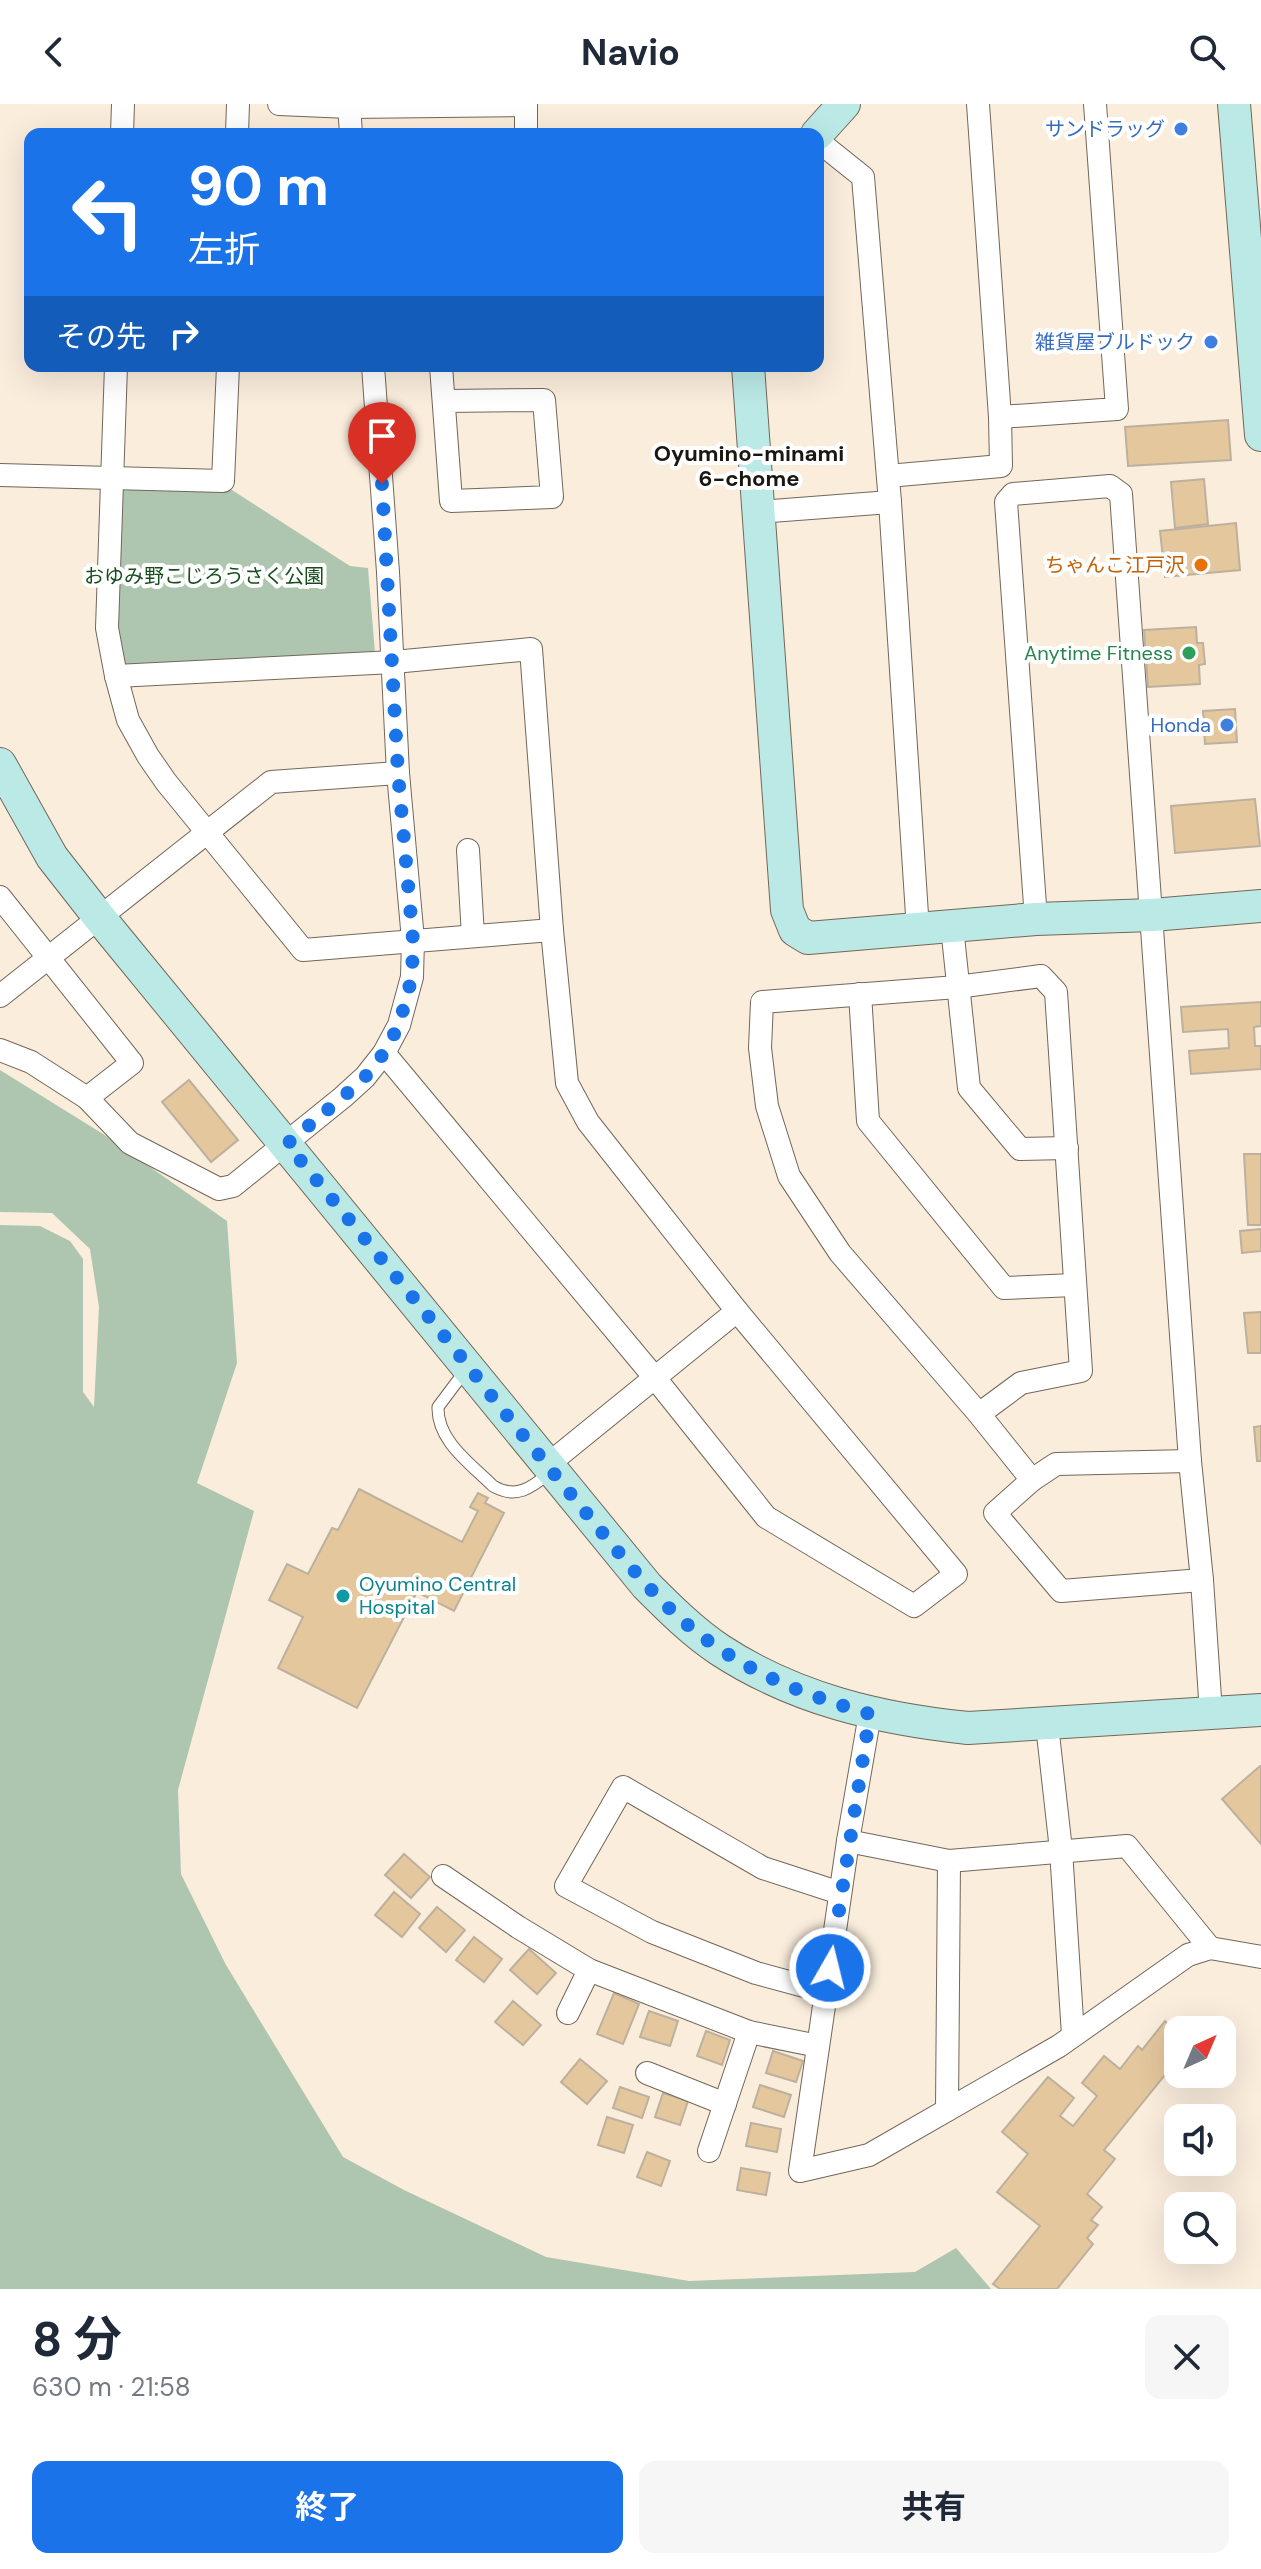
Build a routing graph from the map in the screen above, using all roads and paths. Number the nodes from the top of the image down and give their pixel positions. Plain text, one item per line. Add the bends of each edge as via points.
1 (123, 104) edge
2 (238, 104) edge
3 (279, 104) edge
4 (844, 104) edge
5 (978, 104) edge
6 (1095, 104) edge
7 (1234, 104) edge
8 (349, 105) edge
9 (526, 105) edge
10 (122, 128) edge
11 (237, 128) edge
12 (351, 128) edge
13 (526, 128) edge
14 (822, 128) edge
15 (824, 146) edge
16 (116, 372) edge
17 (228, 372) edge
18 (373, 372) edge
19 (442, 372) edge
20 (748, 372) edge
21 (444, 401) junction
22 (1000, 417) junction
23 (1261, 435) edge
24 (0, 475) edge
25 (888, 476) junction
26 (112, 478) junction
27 (890, 502) junction
28 (759, 512) junction
29 (394, 662) junction
30 (116, 676) junction
31 (0, 764) edge
32 (398, 773) junction
33 (206, 831) junction
34 (468, 850) dead end
35 (1261, 906) edge
36 (3, 908) edge
37 (1152, 915) junction
38 (99, 917) junction
39 (1036, 919) junction
40 (952, 927) junction
41 (552, 930) junction
42 (918, 930) junction
43 (473, 936) junction
44 (413, 940) junction
45 (49, 957) junction
46 (957, 987) junction
47 (860, 994) junction
48 (0, 996) edge
49 (0, 1050) edge
50 (384, 1053) junction
51 (87, 1098) junction
52 (287, 1144) junction
53 (1067, 1148) junction
54 (1074, 1285) junction
55 (737, 1311) junction
56 (468, 1366) junction
57 (655, 1378) junction
58 (979, 1414) junction
59 (1190, 1461) junction
60 (549, 1469) junction
61 (1032, 1480) junction
62 (1202, 1580) junction
63 (1261, 1710) edge
64 (1211, 1713) junction
65 (870, 1714) junction
66 (1047, 1725) junction
67 (848, 1841) junction
68 (1061, 1850) junction
69 (949, 1861) junction
70 (443, 1876) dead end
71 (840, 1893) junction
72 (1210, 1948) junction
73 (1261, 1957) edge
74 (589, 1970) junction
75 (826, 1992) junction
76 (568, 2013) dead end
77 (749, 2032) junction
78 (1073, 2035) junction
79 (818, 2046) junction
80 (647, 2073) dead end
81 (725, 2104) junction
82 (947, 2110) junction
83 (709, 2151) dead end

1 - 10 street
2 - 11 street
3 - 8 street
4 - 14 street
5 - 22 street
6 - 22 street via 1117,409
7 - 23 street
8 - 9 street
8 - 12 street
9 - 13 street
15 - 25 street via 863,177
16 - 26 street
17 - 26 street via 223,481
18 - 29 street
19 - 21 street
20 - 28 street
21 - 21 street via 451,501 552,497 544,400
22 - 25 street via 1001,466
24 - 26 street
25 - 27 street
26 - 30 street via 107,628
27 - 28 street
27 - 42 street
28 - 42 street via 787,910 795,930 808,938
29 - 30 street
29 - 32 street
29 - 41 street via 531,649
30 - 33 street via 128,720 148,756
31 - 38 street via 52,857
32 - 33 street via 271,782
32 - 44 street
33 - 38 street
33 - 44 street via 303,950
34 - 43 street
35 - 37 street
36 - 45 street
37 - 39 street
37 - 39 street via 1121,494 1110,486 1013,494 1006,502
37 - 59 street
38 - 45 street
38 - 52 street
39 - 40 street
40 - 42 street
40 - 46 street
41 - 43 street
41 - 55 street via 567,1083 588,1122
43 - 44 street
44 - 50 street via 407,1001
45 - 48 street
45 - 51 street via 132,1063
46 - 47 street
46 - 53 street via 969,1088 1020,1149
46 - 53 street via 1041,976 1056,992
47 - 54 street via 868,1121 1004,1288
47 - 58 street via 762,1002 760,1048 767,1106 789,1176 840,1253
49 - 51 street via 31,1062
50 - 52 street via 365,1077
50 - 57 street
51 - 52 street via 130,1143 219,1189 233,1186
52 - 56 street
53 - 54 street
54 - 58 street via 1081,1371 1021,1383
55 - 57 street
55 - 57 street via 956,1574 914,1606 766,1517
56 - 60 street
56 - 60 lane via 438,1407 445,1437 501,1490 527,1490
57 - 60 street
58 - 61 street
59 - 61 street via 1056,1464
59 - 62 street
60 - 65 street via 647,1586 720,1650 788,1686
61 - 62 street via 995,1513 1061,1591
62 - 64 street
63 - 64 street
64 - 66 street
65 - 66 street via 968,1728
65 - 67 street
66 - 68 street
67 - 69 street
67 - 71 street
68 - 69 street
68 - 72 street via 1127,1846
68 - 78 street
69 - 82 street
70 - 74 street
71 - 75 street
71 - 75 street via 763,1868 623,1787 566,1886 652,1932 756,1973
72 - 73 street
72 - 78 street via 1188,1955
74 - 76 street
74 - 77 street
75 - 79 street
77 - 79 street
77 - 81 street
78 - 82 street
79 - 82 street via 800,2171 869,2155
80 - 81 street
81 - 83 street

